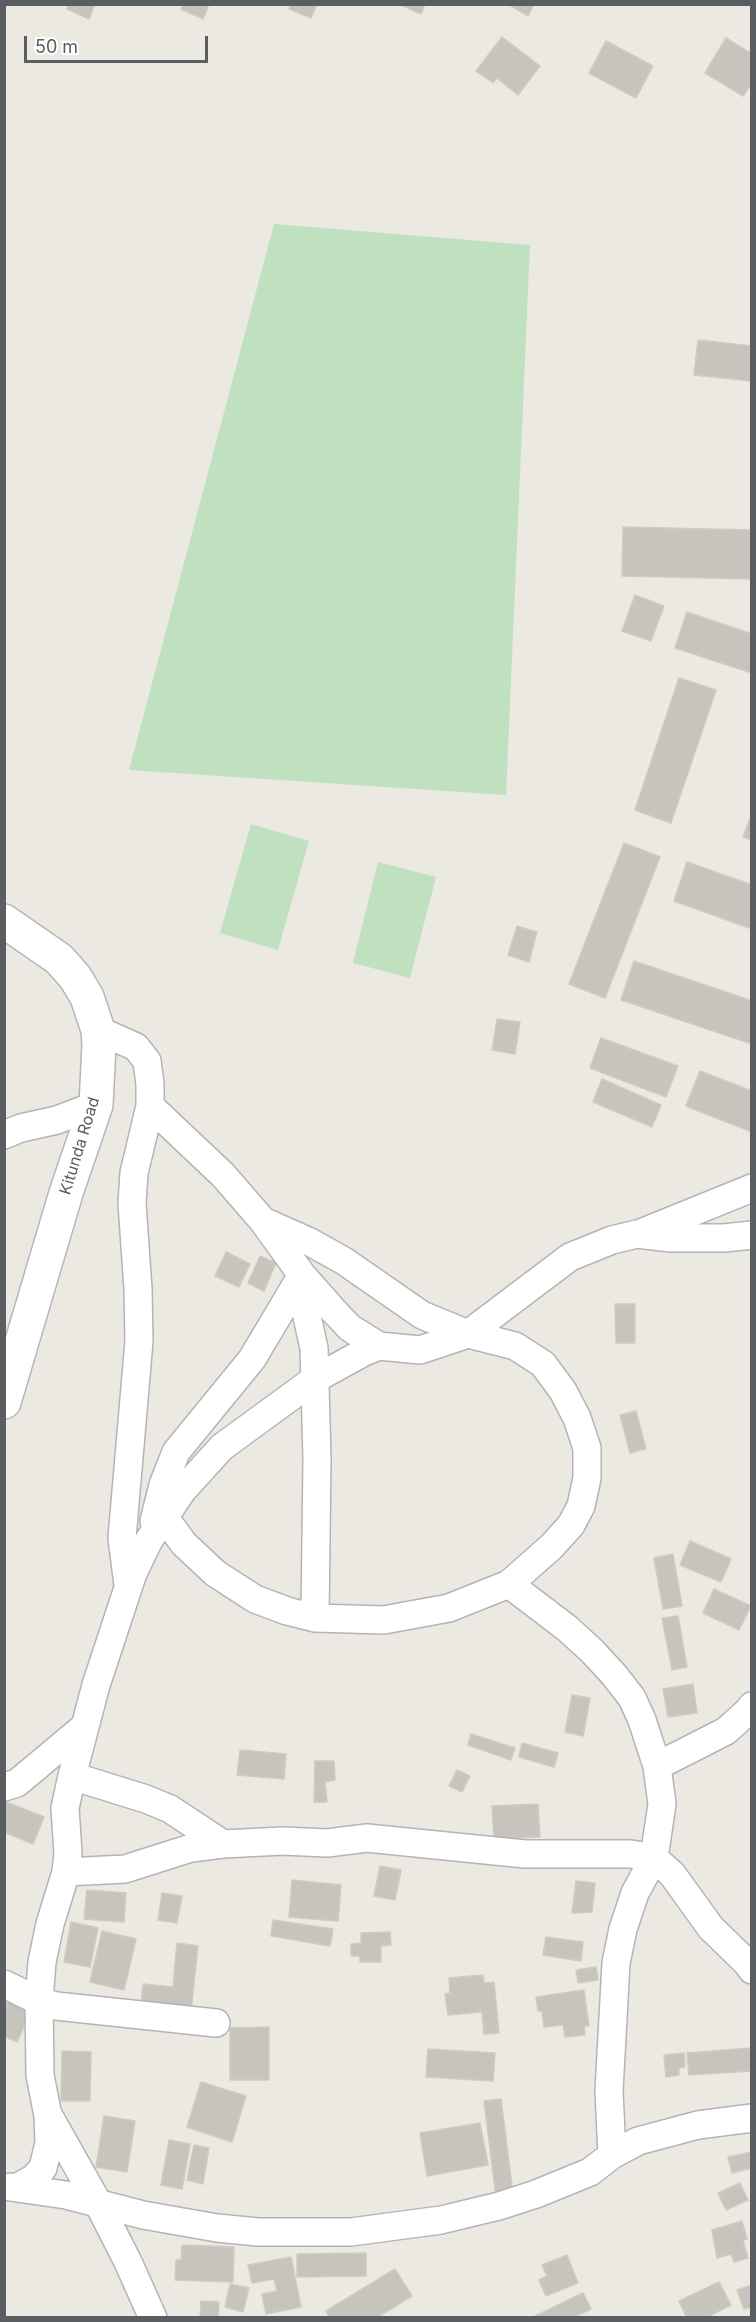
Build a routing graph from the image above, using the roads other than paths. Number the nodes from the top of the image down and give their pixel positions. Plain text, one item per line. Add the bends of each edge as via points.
1 (4, 921) edge
2 (98, 1030) junction
3 (96, 1105) junction
4 (150, 1106) junction
5 (4, 1135) edge
6 (752, 1188) edge
7 (264, 1221) junction
8 (637, 1234) junction
9 (752, 1234) edge
10 (299, 1280) junction
11 (468, 1334) junction
12 (379, 1346) junction
13 (315, 1379) junction
14 (4, 1402) edge
15 (165, 1518) junction
16 (149, 1540) junction
17 (509, 1584) junction
18 (128, 1589) junction
19 (315, 1618) junction
20 (752, 1706) edge
21 (84, 1727) junction
22 (657, 1766) junction
23 (72, 1776) junction
24 (4, 1787) edge
25 (223, 1844) junction
26 (654, 1858) junction
27 (66, 1872) junction
28 (752, 1970) edge
29 (4, 1984) edge
30 (39, 2001) junction
31 (216, 2023) dead end
32 (48, 2116) junction
33 (752, 2118) edge
34 (612, 2155) junction
35 (11, 2187) edge
36 (98, 2203) junction
37 (153, 2318) edge

1 - 2 street, Kitunda Road via 59,959 75,977
2 - 3 street, Kitunda Road
2 - 4 street via 136,1047 147,1061
3 - 5 street
3 - 14 street, Kitunda Road
4 - 7 street via 223,1175
4 - 18 street via 134,1173 132,1203 140,1341 122,1538
6 - 8 street
7 - 10 street
7 - 11 street via 344,1261 422,1315
8 - 9 street via 671,1238
8 - 11 street via 570,1257
10 - 12 street via 350,1328
10 - 13 street via 310,1322
10 - 16 street via 252,1359 176,1452
11 - 12 street via 420,1350
11 - 17 street via 515,1346 543,1364 578,1418 586,1448 587,1478 572,1525
12 - 13 street
13 - 15 street via 222,1447 182,1491
13 - 19 street
15 - 16 street
15 - 19 street via 184,1544 215,1573 255,1599
16 - 18 street
17 - 19 street via 479,1598 421,1615 384,1620
17 - 22 street via 568,1629 615,1676 632,1698
18 - 21 street
20 - 22 street via 726,1731
21 - 23 street
21 - 24 street via 17,1783
22 - 26 street via 662,1804
23 - 25 street via 170,1809
23 - 27 street via 65,1808
25 - 26 street via 327,1843 367,1838 525,1854 631,1854
25 - 27 street via 191,1848 125,1869
26 - 28 street via 672,1874 711,1928
26 - 34 street via 635,1893 616,1963 609,2091
27 - 30 street via 42,1962
29 - 30 street
30 - 31 street via 74,2009
30 - 32 street via 40,2075
32 - 35 street via 49,2144 43,2168 34,2178
32 - 36 street
33 - 34 street via 664,2133 638,2140
34 - 36 street via 590,2172 499,2206 441,2220 361,2231 258,2232 181,2223
35 - 36 street via 66,2194
36 - 37 street

